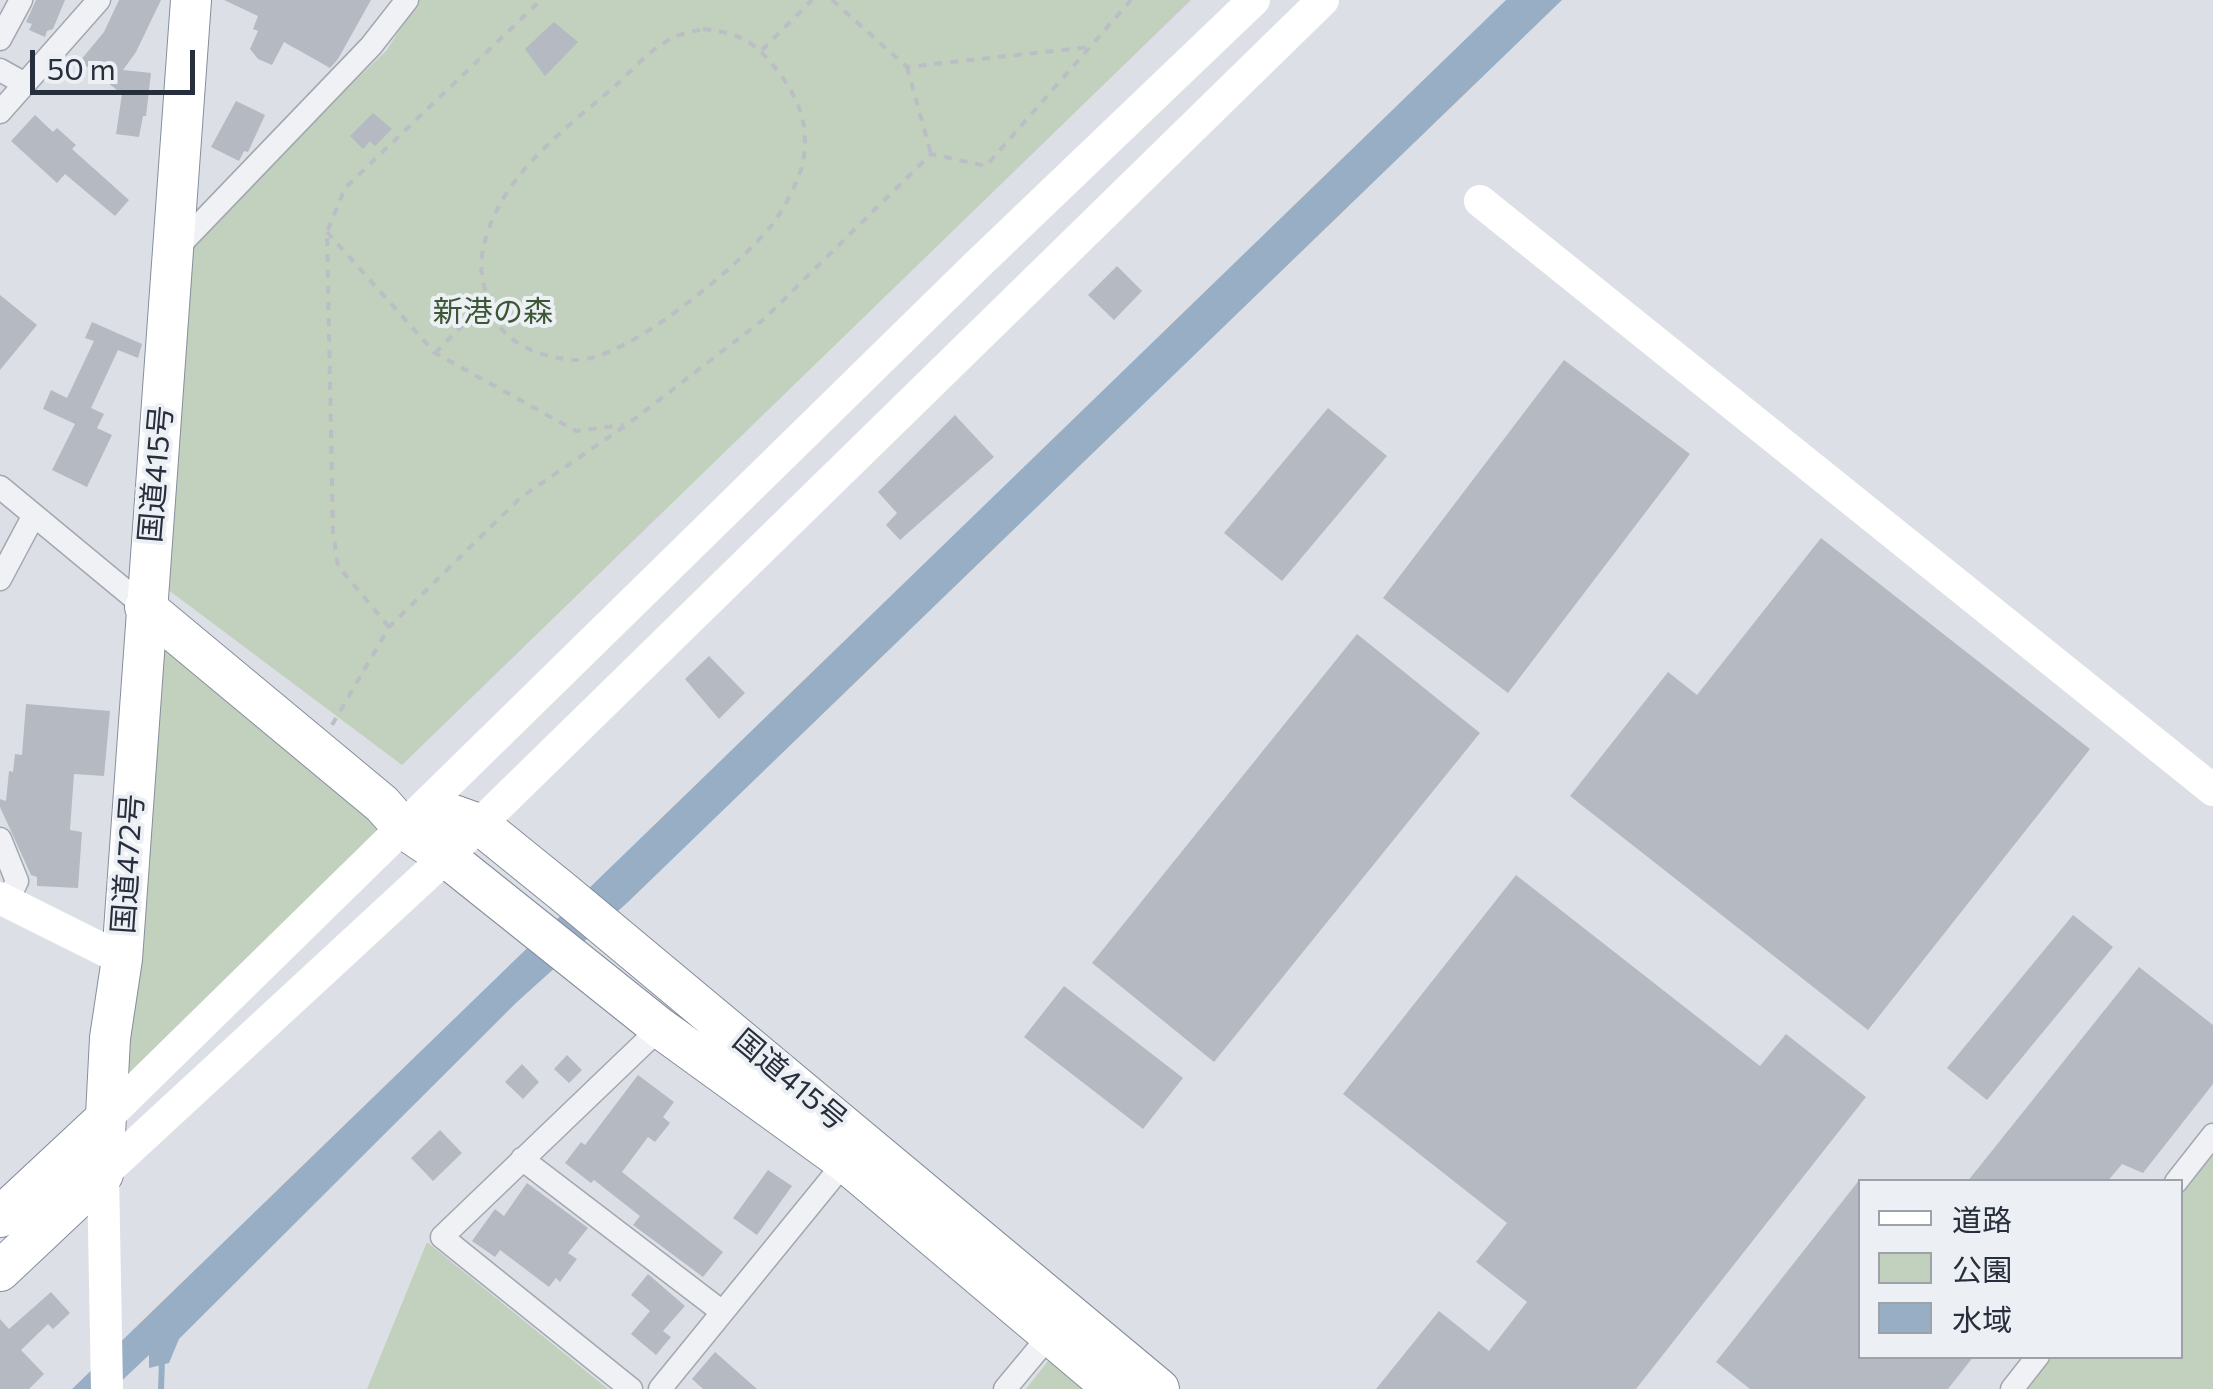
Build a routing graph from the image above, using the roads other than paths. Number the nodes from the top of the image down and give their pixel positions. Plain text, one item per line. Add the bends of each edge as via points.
1 (21, 0) edge
2 (99, 0) edge
3 (190, 0) edge
4 (407, 0) edge
5 (1254, 0) edge
6 (1323, 0) edge
7 (0, 39) edge
8 (0, 70) edge
9 (25, 84) junction
10 (0, 112) edge
11 (1480, 200) dead end
12 (174, 250) junction
13 (0, 487) edge
14 (34, 515) junction
15 (0, 579) edge
16 (145, 607) junction
17 (2213, 790) edge
18 (478, 824) junction
19 (404, 829) junction
20 (0, 839) edge
21 (446, 857) junction
22 (4, 900) edge
23 (122, 959) junction
24 (660, 1028) junction
25 (105, 1119) junction
26 (2213, 1135) edge
27 (522, 1158) junction
28 (844, 1162) junction
29 (103, 1174) junction
30 (2178, 1179) edge
31 (0, 1217) edge
32 (0, 1271) edge
33 (722, 1311) junction
34 (1050, 1335) junction
35 (2036, 1359) edge
36 (107, 1389) edge
37 (631, 1389) edge
38 (660, 1389) edge
39 (1006, 1389) edge
40 (1114, 1389) edge
41 (1159, 1389) edge
42 (2012, 1389) edge

1 - 7 street
2 - 9 street
3 - 12 highway, 国道415号
4 - 12 street via 371,46
5 - 19 street
6 - 18 street
8 - 9 street
9 - 10 street
11 - 17 street
12 - 16 highway, 国道415号
13 - 14 street
14 - 15 street
14 - 16 street
16 - 19 highway, 国道415号
16 - 23 highway, 国道472号
18 - 19 highway via 448,813
18 - 21 street
18 - 41 highway, 国道415号
19 - 21 highway, 国道415号
19 - 25 street
20 - 22 street via 17,881
21 - 24 highway, 国道415号
21 - 29 street
22 - 23 street
23 - 25 highway, 国道472号
24 - 27 street
24 - 28 highway, 国道415号
25 - 29 highway, 国道472号
25 - 31 highway
26 - 30 street
27 - 33 street
27 - 37 street via 442,1237
28 - 33 street
28 - 34 highway, 国道415号
29 - 32 highway
29 - 36 street
33 - 38 street
34 - 39 street
34 - 40 highway, 国道415号
35 - 42 street

